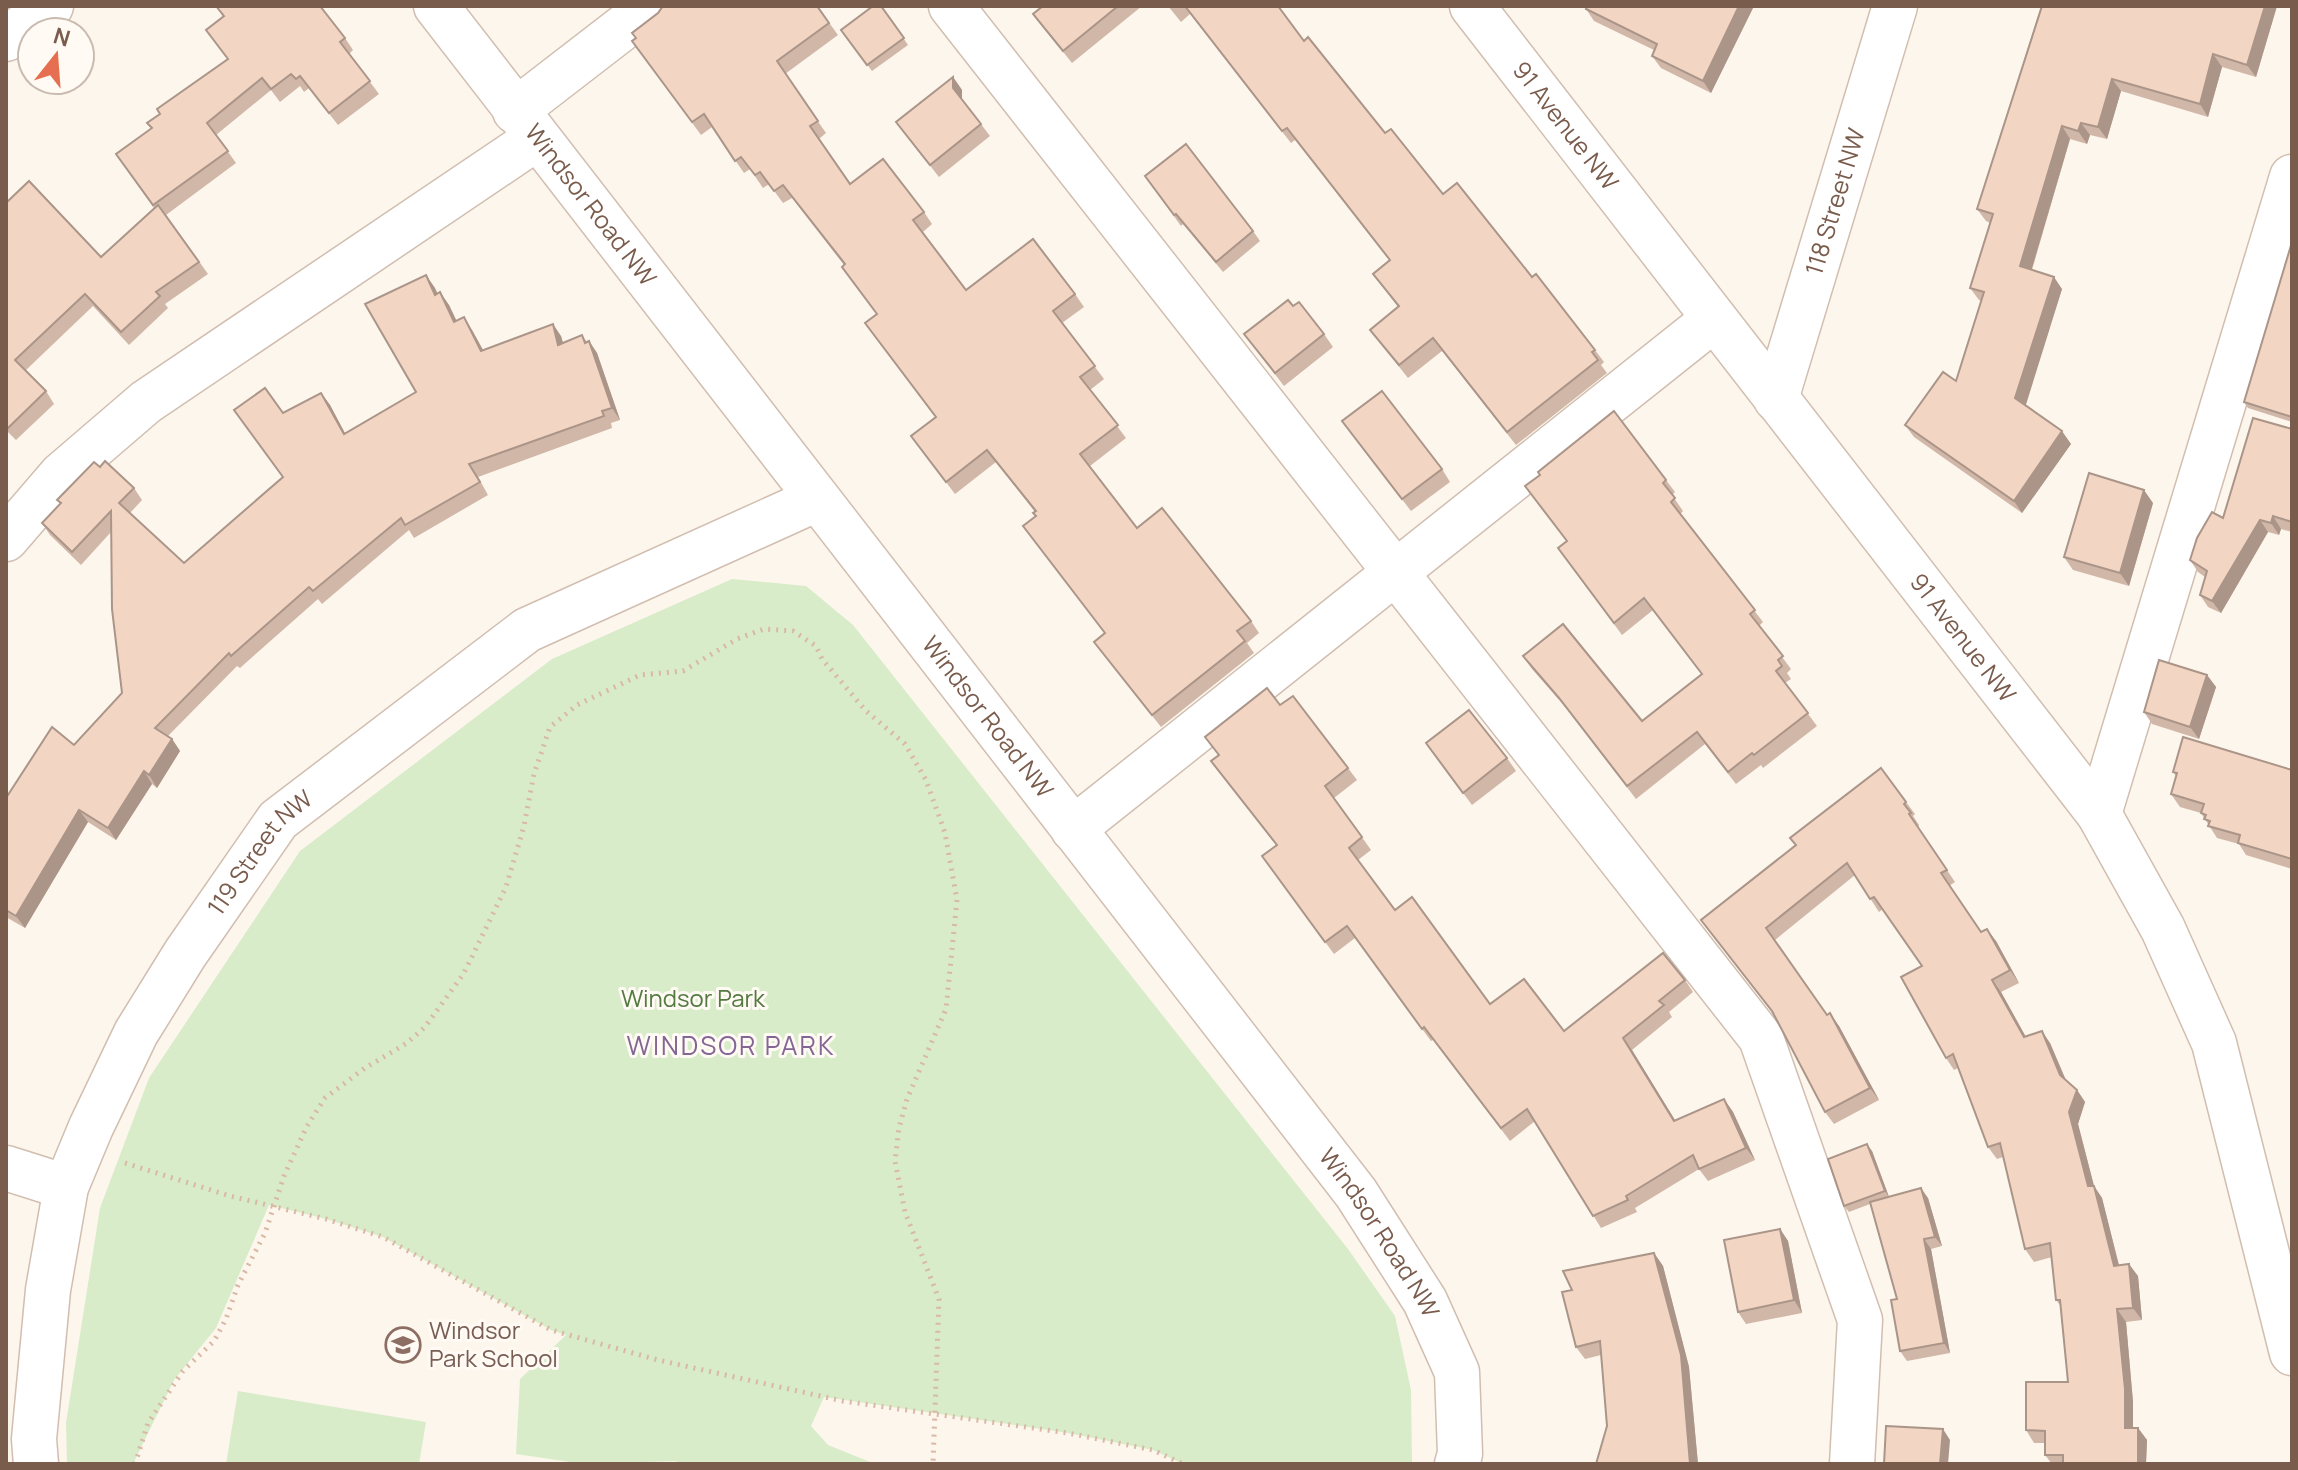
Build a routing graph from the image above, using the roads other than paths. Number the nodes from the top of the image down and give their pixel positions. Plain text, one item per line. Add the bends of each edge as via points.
1 (51, 6) edge
2 (436, 6) edge
3 (651, 6) edge
4 (951, 6) edge
5 (1472, 6) edge
6 (1895, 6) edge
7 (6, 39) edge
8 (526, 125) junction
9 (2292, 177) edge
10 (1714, 319) junction
11 (1776, 399) junction
12 (817, 499) junction
13 (6, 539) edge
14 (1395, 572) junction
15 (2099, 814) junction
16 (1073, 829) junction
17 (6, 1168) edge
18 (66, 1187) junction
19 (2292, 1353) edge
20 (36, 1464) edge
21 (1457, 1464) edge
22 (1852, 1464) edge

1 - 7 street
2 - 8 street, Windsor Road NW
3 - 8 street
4 - 14 street
5 - 10 street, 91 Avenue NW
6 - 11 street, 118 Street NW
8 - 12 street, Windsor Road NW
8 - 13 street via 146,402 61,475
9 - 15 street
10 - 11 street, 91 Avenue NW
10 - 14 street
11 - 15 street, 91 Avenue NW
12 - 16 street, Windsor Road NW
12 - 18 street, 119 Street NW via 527,630 278,820 136,1033
14 - 16 street
14 - 22 street via 1761,1038 1860,1320
15 - 19 street, 91 Avenue NW via 2163,929 2214,1043
16 - 21 street, Windsor Road NW via 1356,1193 1425,1301 1457,1372
17 - 18 street
18 - 20 street, 119 Street NW via 48,1290

